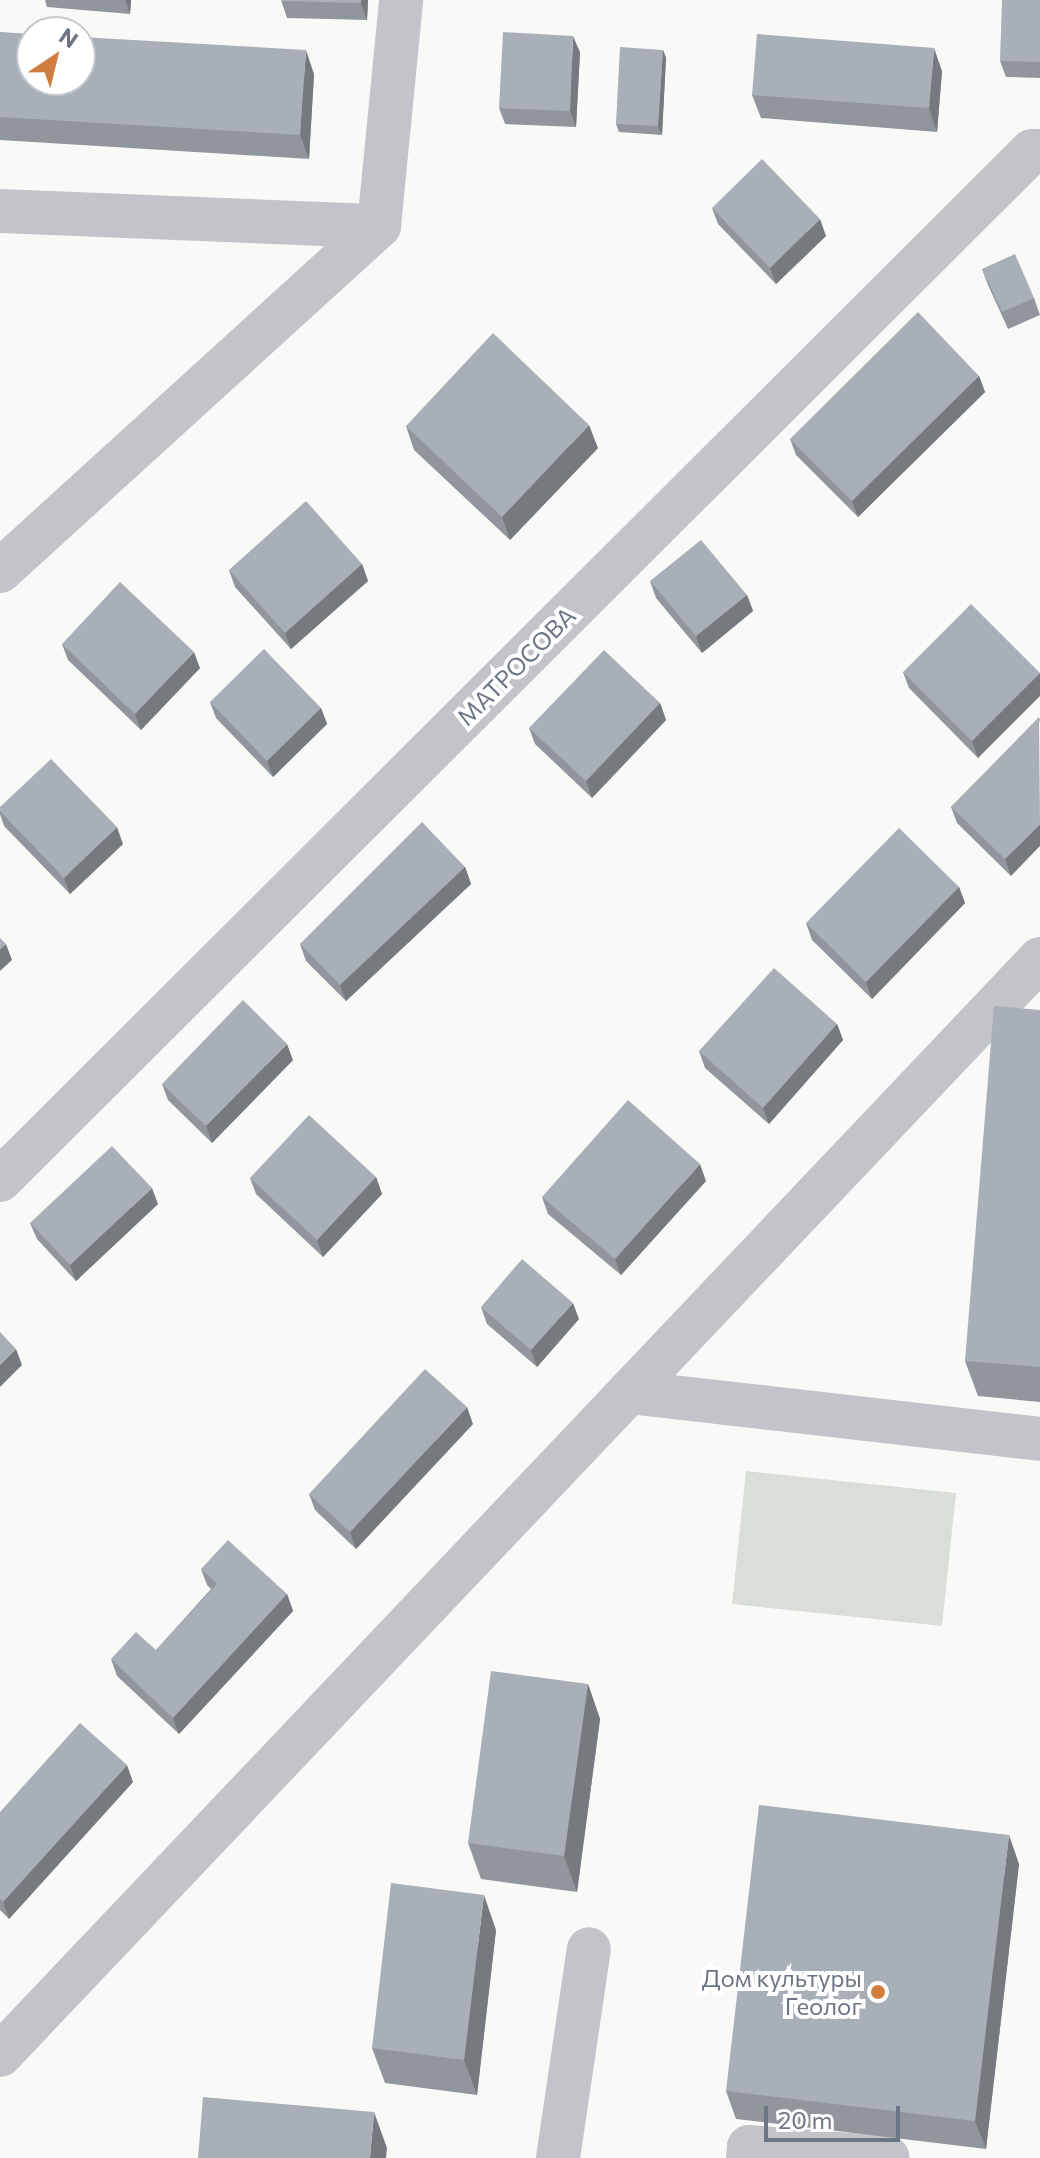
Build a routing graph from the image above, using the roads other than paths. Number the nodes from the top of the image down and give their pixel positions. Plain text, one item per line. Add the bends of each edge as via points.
1 (401, 0) edge
2 (1036, 151) edge
3 (0, 211) edge
4 (379, 226) junction
5 (0, 571) edge
6 (1040, 959) edge
7 (0, 1180) edge
8 (629, 1392) junction
9 (1040, 1439) edge
10 (589, 1949) dead end
11 (0, 2055) edge
12 (558, 2158) edge
13 (748, 2158) edge
14 (888, 2158) edge

1 - 4 street
2 - 7 street, МАТРОСОВА
3 - 4 street
4 - 5 street
6 - 8 street
8 - 9 street
8 - 11 street
10 - 12 street
13 - 14 street via 749,2147

